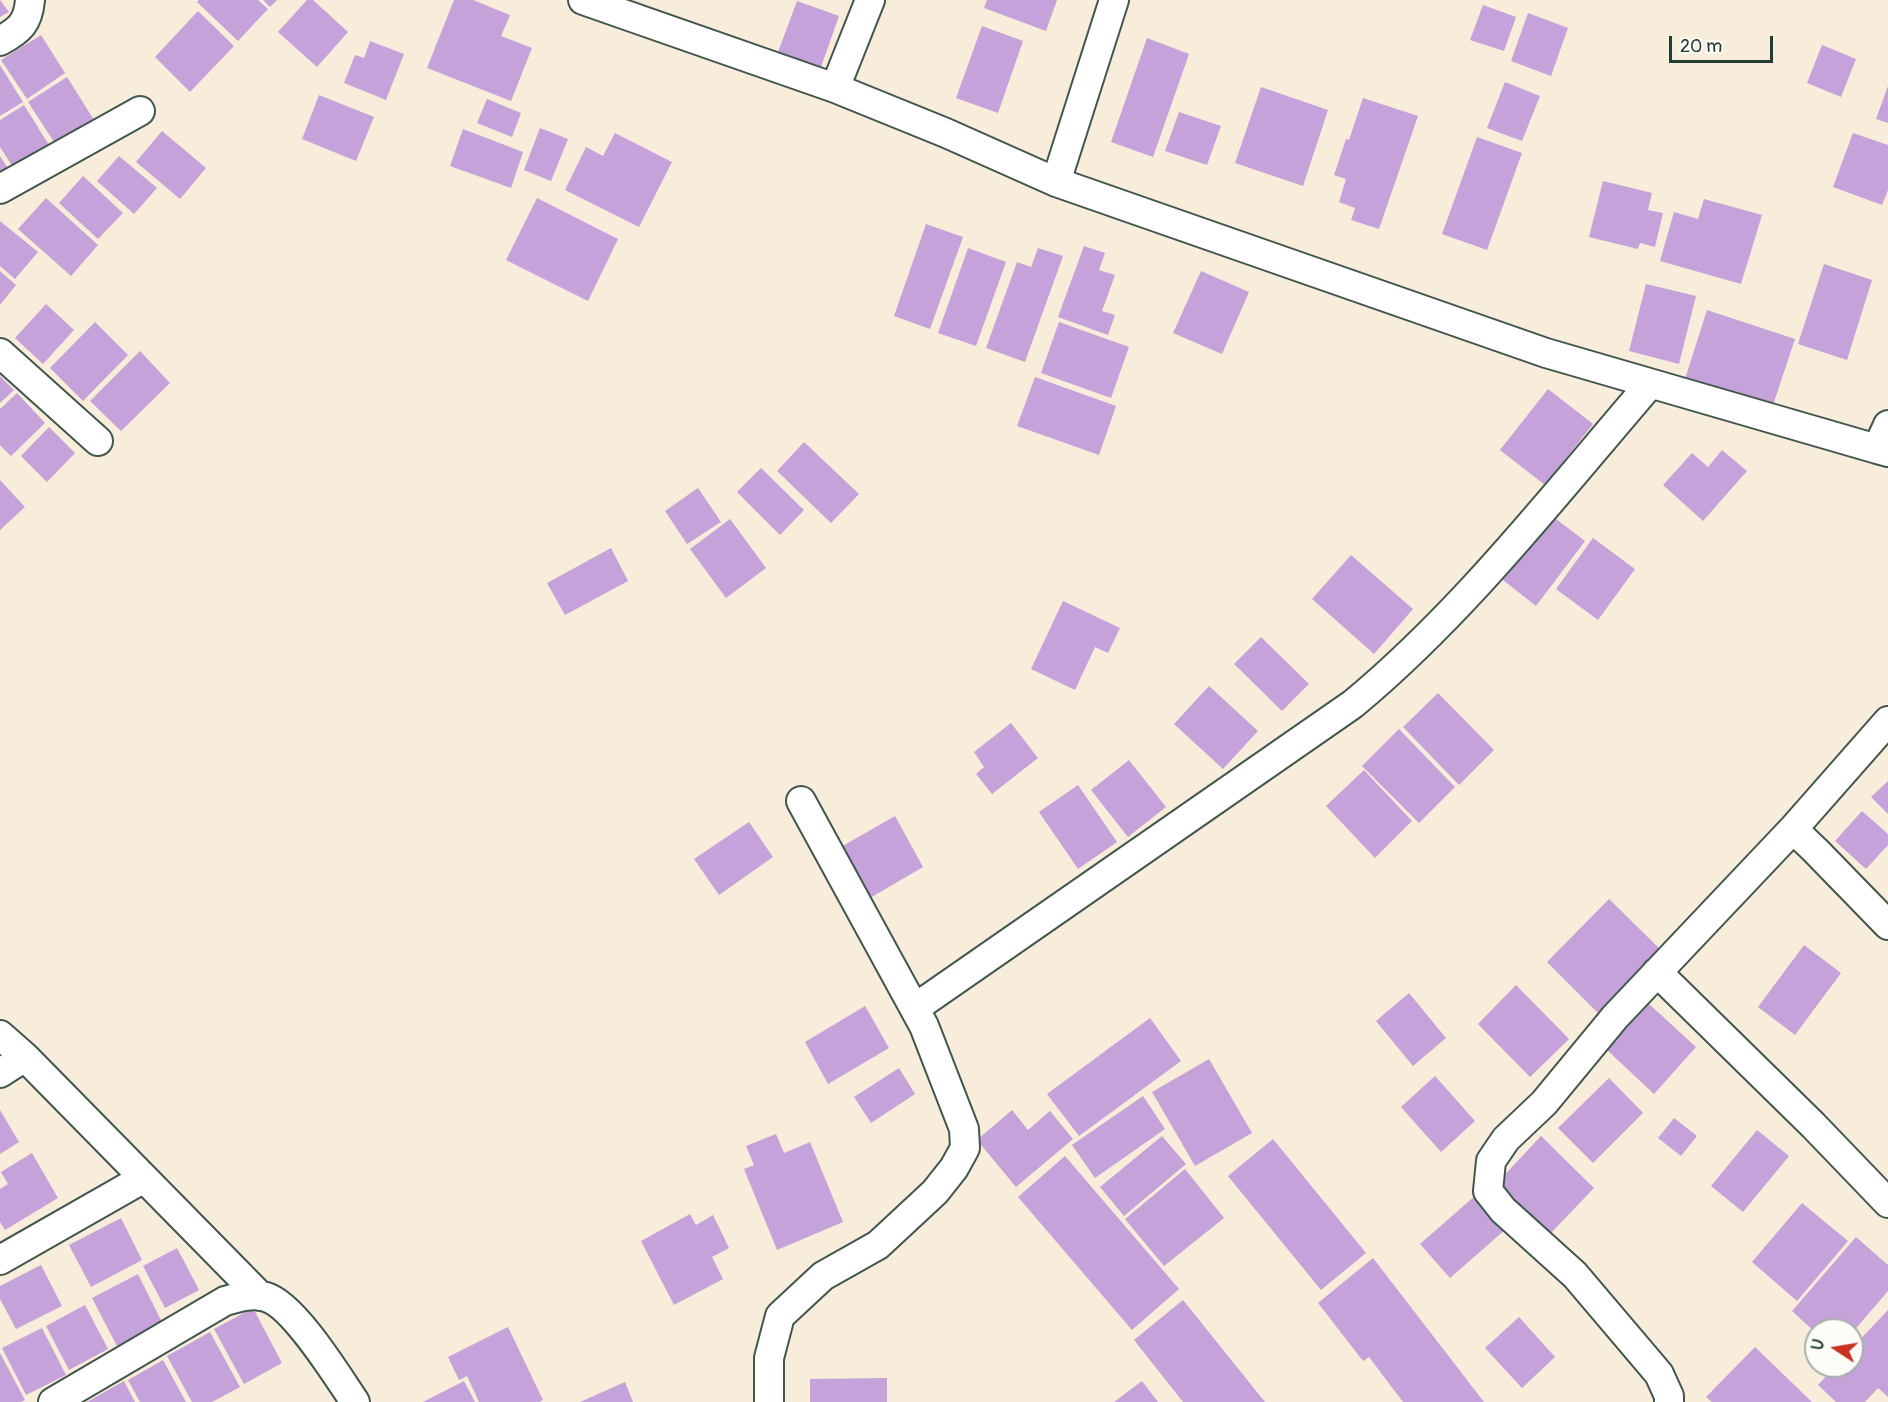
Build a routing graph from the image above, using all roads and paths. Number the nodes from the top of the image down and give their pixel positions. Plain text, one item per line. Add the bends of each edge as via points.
1 (30, 0) edge
2 (583, 0) edge
3 (870, 0) edge
4 (1114, 0) edge
5 (0, 41) edge
6 (835, 88) junction
7 (140, 111) dead end
8 (1056, 182) junction
9 (0, 189) edge
10 (0, 353) edge
11 (1650, 384) junction
12 (98, 441) dead end
13 (1884, 442) edge
14 (1888, 721) edge
15 (801, 801) dead end
16 (1793, 829) junction
17 (1888, 925) edge
18 (1657, 972) junction
19 (915, 1008) junction
20 (0, 1035) edge
21 (25, 1057) junction
22 (0, 1073) edge
23 (144, 1178) junction
24 (1888, 1203) edge
25 (0, 1260) edge
26 (260, 1296) junction
27 (53, 1402) edge
28 (355, 1402) edge
29 (769, 1402) edge
30 (1669, 1402) edge

1 - 5 street via 22,26
2 - 6 street
3 - 6 street
4 - 8 street
6 - 8 street
7 - 9 street
8 - 11 street via 1546,353
10 - 12 street
11 - 13 street
11 - 19 street via 1481,580 1380,681 1343,711
14 - 16 street
15 - 19 street
16 - 17 street
16 - 18 street
18 - 24 street
18 - 30 street via 1544,1103 1506,1139 1491,1161 1488,1191 1503,1210 1575,1275 1659,1374
19 - 29 street via 964,1129 965,1148 935,1192 878,1245 823,1276 780,1316 769,1358
20 - 21 street
21 - 22 street
21 - 23 street
23 - 25 street
23 - 26 street
26 - 27 street via 225,1301
26 - 28 street via 294,1318

